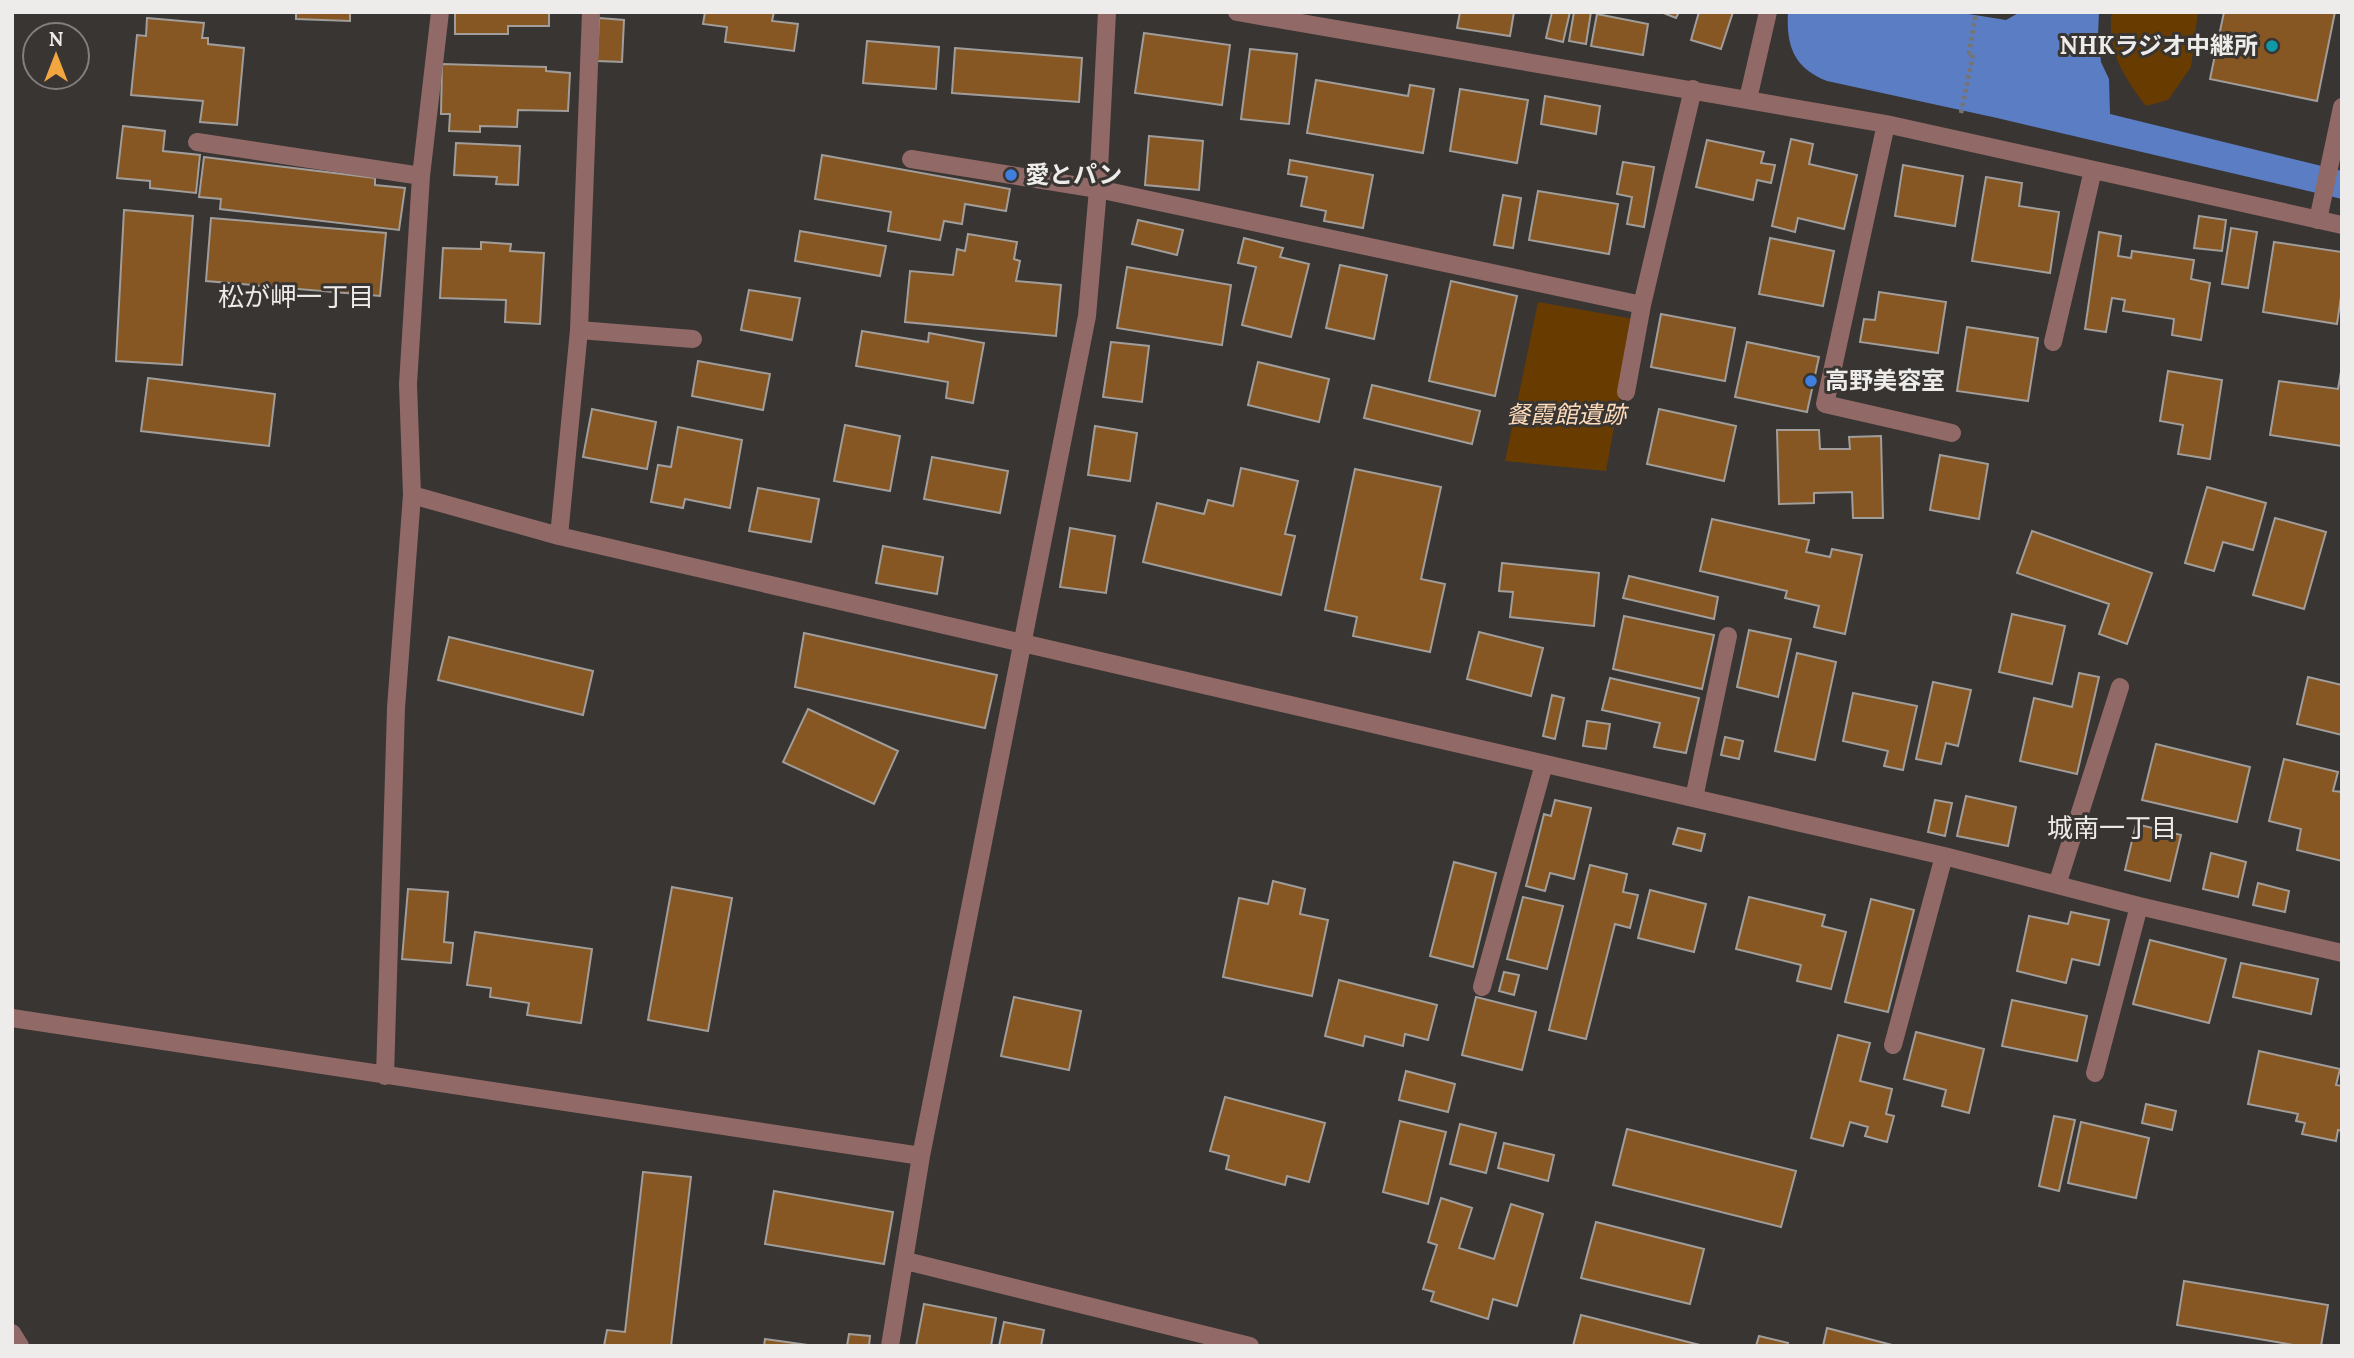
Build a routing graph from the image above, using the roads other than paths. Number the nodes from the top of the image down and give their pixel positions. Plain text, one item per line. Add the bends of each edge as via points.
1 (440, 12) edge
2 (591, 12) edge
3 (1107, 12) edge
4 (1237, 12) edge
5 (1768, 12) edge
6 (1693, 89) junction
7 (1748, 99) junction
8 (2342, 107) edge
9 (1886, 124) junction
10 (197, 142) dead end
11 (911, 159) dead end
12 (2093, 170) junction
13 (421, 176) junction
14 (1098, 189) junction
15 (2318, 220) junction
16 (2342, 225) edge
17 (1642, 305) junction
18 (579, 330) junction
19 (693, 339) dead end
20 (2053, 342) dead end
21 (1626, 392) dead end
22 (1952, 433) dead end
23 (412, 495) junction
24 (559, 536) junction
25 (1728, 636) dead end
26 (1022, 643) junction
27 (2120, 687) dead end
28 (1544, 764) junction
29 (1694, 799) junction
30 (1944, 856) junction
31 (2057, 885) junction
32 (2139, 906) junction
33 (2342, 953) edge
34 (1482, 987) dead end
35 (12, 1018) edge
36 (1893, 1045) dead end
37 (2095, 1073) dead end
38 (385, 1076) junction
39 (921, 1156) junction
40 (906, 1261) junction
41 (12, 1333) edge
42 (20, 1346) edge
43 (890, 1346) edge
44 (1250, 1346) edge

1 - 13 street
2 - 18 street
3 - 14 street
4 - 6 street
5 - 7 street
6 - 7 street
6 - 17 street
7 - 9 street
8 - 15 street
9 - 12 street
9 - 22 street via 1825,404
10 - 13 street
11 - 14 street
12 - 15 street
12 - 20 street
13 - 23 street via 408,384
14 - 17 street
14 - 26 street via 1087,316
15 - 16 street
17 - 21 street
18 - 19 street
18 - 24 street
23 - 24 street
23 - 38 street via 396,708
24 - 26 street
25 - 29 street
26 - 28 street
26 - 39 street
27 - 31 street
28 - 29 street
28 - 34 street
29 - 30 street
30 - 31 street
30 - 36 street
31 - 32 street
32 - 33 street
32 - 37 street
35 - 38 street
38 - 39 street
39 - 40 street
40 - 43 street
40 - 44 street
41 - 42 street

